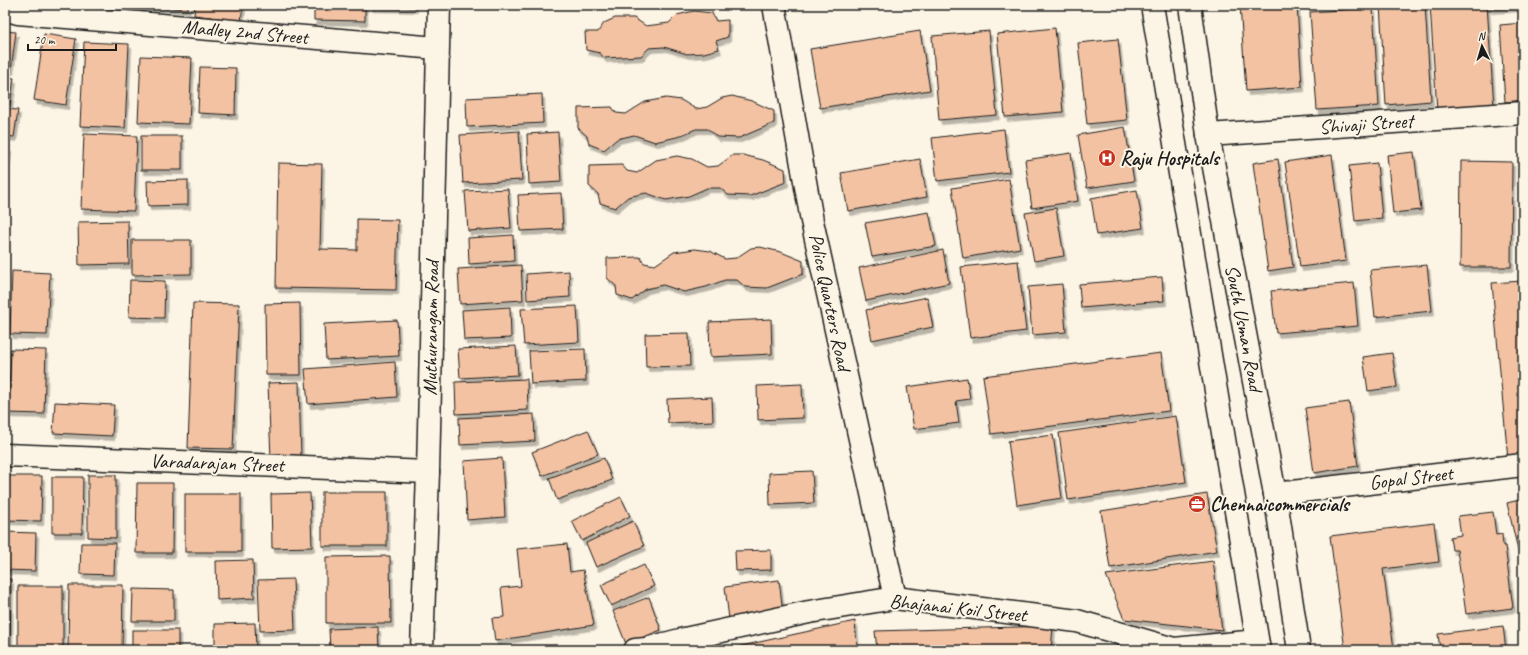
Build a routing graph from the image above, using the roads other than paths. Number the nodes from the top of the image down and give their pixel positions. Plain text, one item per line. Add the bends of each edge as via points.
1 (439, 5) edge
2 (774, 5) edge
3 (1152, 5) edge
4 (1167, 5) edge
5 (1190, 5) edge
6 (5, 9) edge
7 (437, 48) junction
8 (1523, 113) edge
9 (1208, 135) junction
10 (5, 455) edge
11 (1523, 465) edge
12 (428, 472) junction
13 (1275, 494) junction
14 (895, 598) junction
15 (1262, 647) edge
16 (422, 650) edge
17 (636, 650) edge
18 (1299, 650) edge

1 - 7 street, Muthurangam Road
2 - 14 street, Police Quarters Road via 812,221
3 - 15 street, South Usman Road
4 - 15 street
5 - 9 street, South Usman Road
6 - 7 street, Madley 2nd Street via 18,13
7 - 12 street, Muthurangam Road
8 - 9 street, Shivaji Street
9 - 13 street, South Usman Road
10 - 12 street, Varadarajan Street
11 - 13 street, Gopal Street
12 - 16 street, Muthurangam Road
13 - 18 street, South Usman Road
14 - 15 street, Bhajanai Koil Street via 1077,622 1174,649
14 - 17 street, Bhajanai Koil Street via 809,612

